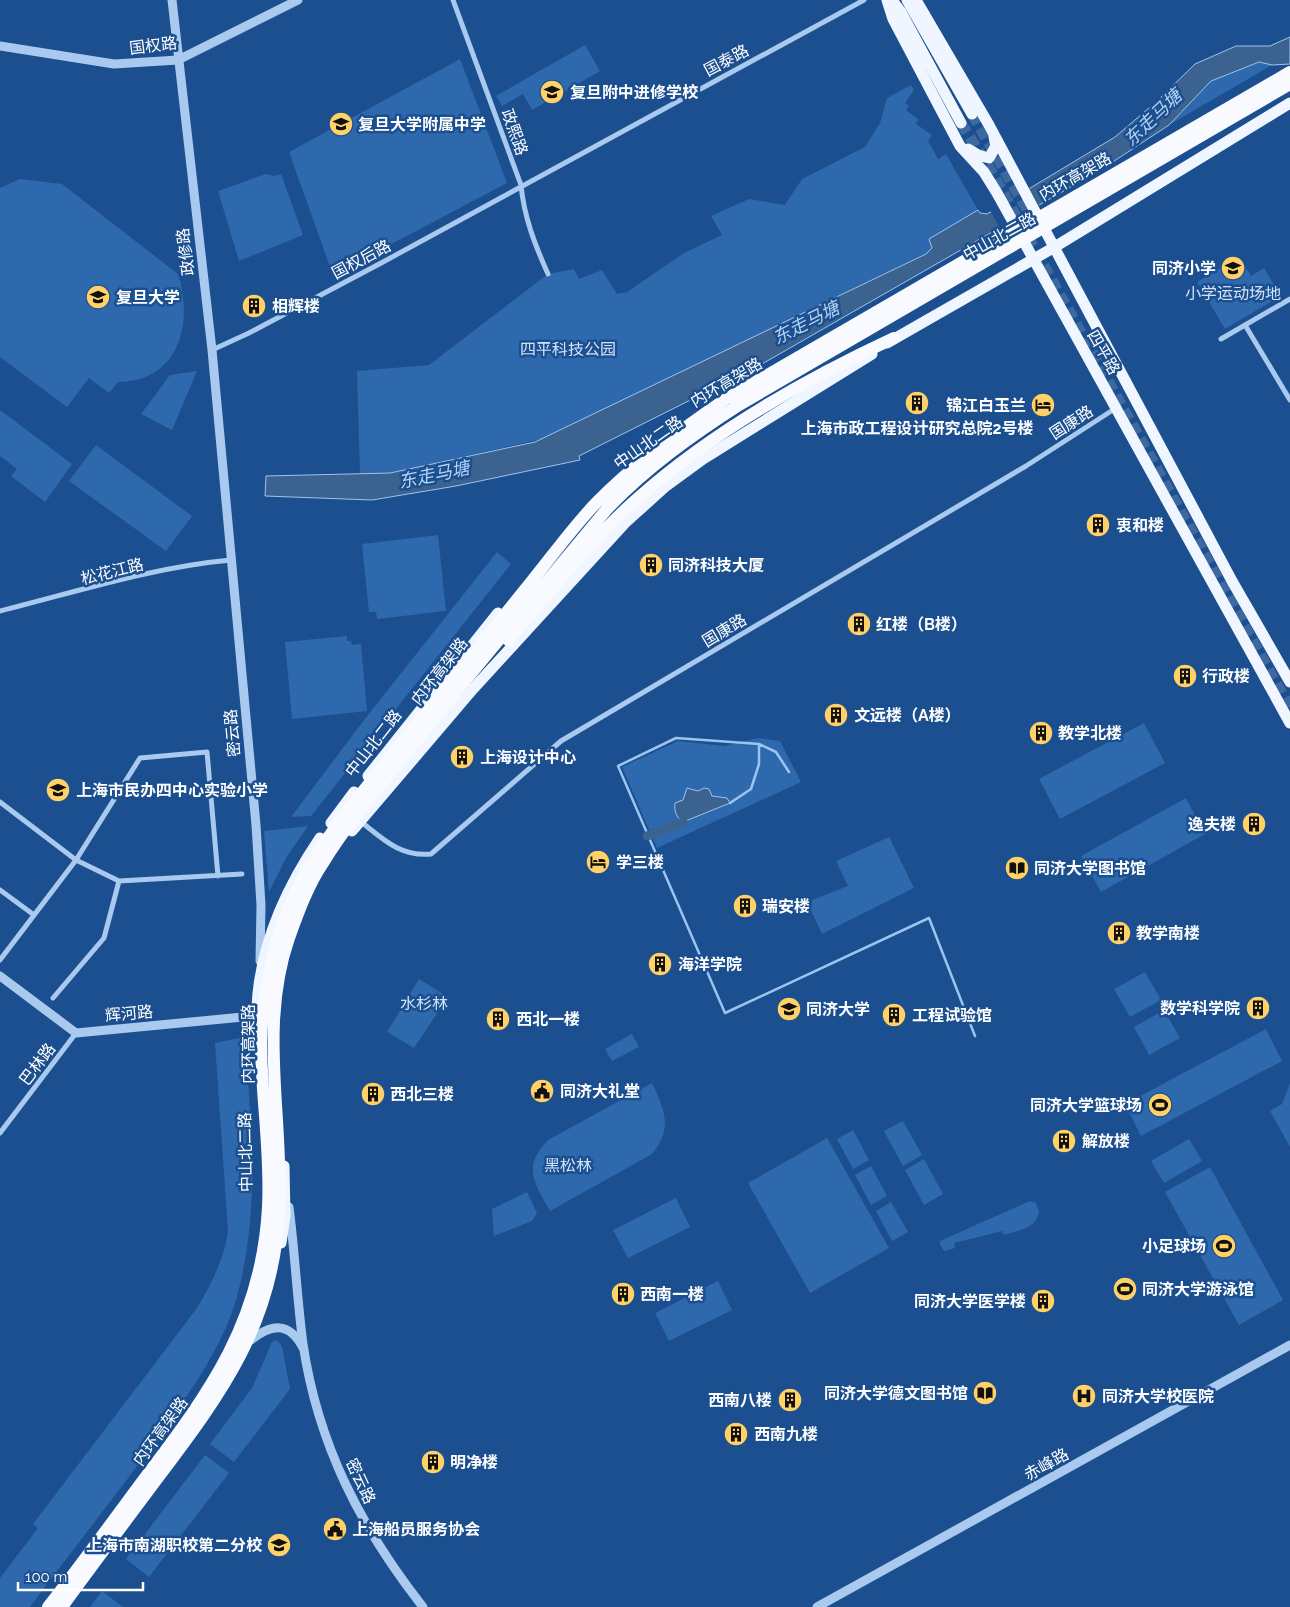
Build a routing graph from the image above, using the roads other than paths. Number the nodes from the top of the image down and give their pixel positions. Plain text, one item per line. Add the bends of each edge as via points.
1 (172, 0) edge
2 (298, 0) edge
3 (453, 0) edge
4 (864, 0) edge
5 (887, 0) edge
6 (892, 0) edge
7 (907, 0) edge
8 (916, 0) edge
9 (0, 46) edge
10 (178, 60) junction
11 (1290, 72) edge
12 (1290, 84) edge
13 (1290, 90) edge
14 (1290, 103) edge
15 (972, 114) tunnel mouth
16 (961, 123) tunnel mouth
17 (989, 124) junction
18 (956, 138) junction
19 (521, 185) junction
20 (1044, 230) junction
21 (1023, 242) junction
22 (1053, 248) junction
23 (1033, 259) junction
24 (548, 274) dead end
25 (1290, 299) edge
26 (1245, 325) junction
27 (894, 338) junction
28 (1221, 339) dead end
29 (212, 350) junction
30 (1290, 400) edge
31 (1117, 407) junction
32 (231, 560) junction
33 (0, 611) edge
34 (1290, 682) edge
35 (1290, 722) edge
36 (405, 756) junction
37 (0, 802) edge
38 (360, 821) junction
39 (76, 860) junction
40 (242, 874) dead end
41 (218, 876) junction
42 (119, 881) junction
43 (0, 890) edge
44 (261, 905) junction
45 (34, 915) junction
46 (278, 915) junction
47 (0, 960) edge
48 (260, 971) junction
49 (0, 976) edge
50 (53, 998) dead end
51 (256, 1016) junction
52 (280, 1018) junction
53 (76, 1033) junction
54 (0, 1133) edge
55 (286, 1185) junction
56 (250, 1340) junction
57 (1290, 1345) edge
58 (305, 1352) junction
59 (41, 1607) edge
60 (48, 1607) edge
61 (62, 1607) edge
62 (423, 1607) edge
63 (817, 1607) edge

1 - 10 street, 政修路
2 - 10 street, 国权路
3 - 19 street, 政熙路
4 - 19 street, 国泰路
5 - 18 main road, 四平路 via 893,18
6 - 16 main road
7 - 15 main road
8 - 17 main road, 四平路
9 - 10 street, 国权路 via 114,64
10 - 29 street, 政修路
11 - 60 highway, 内环高架路 via 998,239 684,426 596,504 466,662 318,852 293,896 280,930 262,1013 269,1182 266,1237 255,1294 239,1334 212,1386
12 - 36 highway, 内环高架路 via 739,405 675,448 607,509
13 - 20 main road, 中山北二路
14 - 22 main road
17 - 18 main road via 996,146 989,158 978,155
17 - 20 main road, 四平路
18 - 21 main road, 四平路 via 984,172
19 - 24 street, 政熙路 via 523,208
19 - 29 street, 国权后路 via 375,266
20 - 21 main road, 中山北二路
20 - 22 main road, 四平路
21 - 23 main road, 四平路
21 - 46 main road, 中山北二路 via 708,421 644,463 599,499 519,587 342,807 312,851
22 - 23 main road
22 - 34 main road, 四平路
23 - 27 main road
23 - 31 main road, 四平路
25 - 26 street
26 - 28 street
26 - 30 street
27 - 36 highway via 772,403 692,454 638,498 582,554
27 - 38 main road via 703,459 666,486 595,554
29 - 32 street, 政修路
31 - 35 main road, 四平路
31 - 38 street, 国康路 via 1018,470 561,740 431,854 418,855 397,850
32 - 33 street, 松花江路 via 156,572
32 - 44 street, 密云路
36 - 61 highway, 内环高架路 via 322,864 288,941 276,1000 273,1040 279,1178 277,1236 272,1270 248,1342 230,1378 200,1422
37 - 39 street
38 - 52 main road via 325,864 304,907 286,966
39 - 41 street via 140,758 207,752
39 - 42 street
39 - 45 street
40 - 41 street
41 - 42 street
42 - 50 street via 104,938
43 - 45 street
44 - 46 street via 268,917
44 - 48 street, 密云路
45 - 47 street
46 - 48 main road, 中山北二路
48 - 51 main road, 中山北二路
49 - 53 street
51 - 52 street, 辉河路
51 - 53 street, 辉河路
51 - 59 main road, 中山北二路 via 263,1184 255,1261 241,1314 210,1378
52 - 55 main road via 277,1070
53 - 54 street, 巴林路
55 - 56 main road via 282,1243 263,1311
55 - 58 street, 密云路
56 - 58 street, 密云路 via 264,1329 279,1327 293,1334
56 - 61 main road via 210,1407
57 - 63 street, 赤峰路
58 - 62 street, 密云路 via 325,1434 344,1484 374,1540

